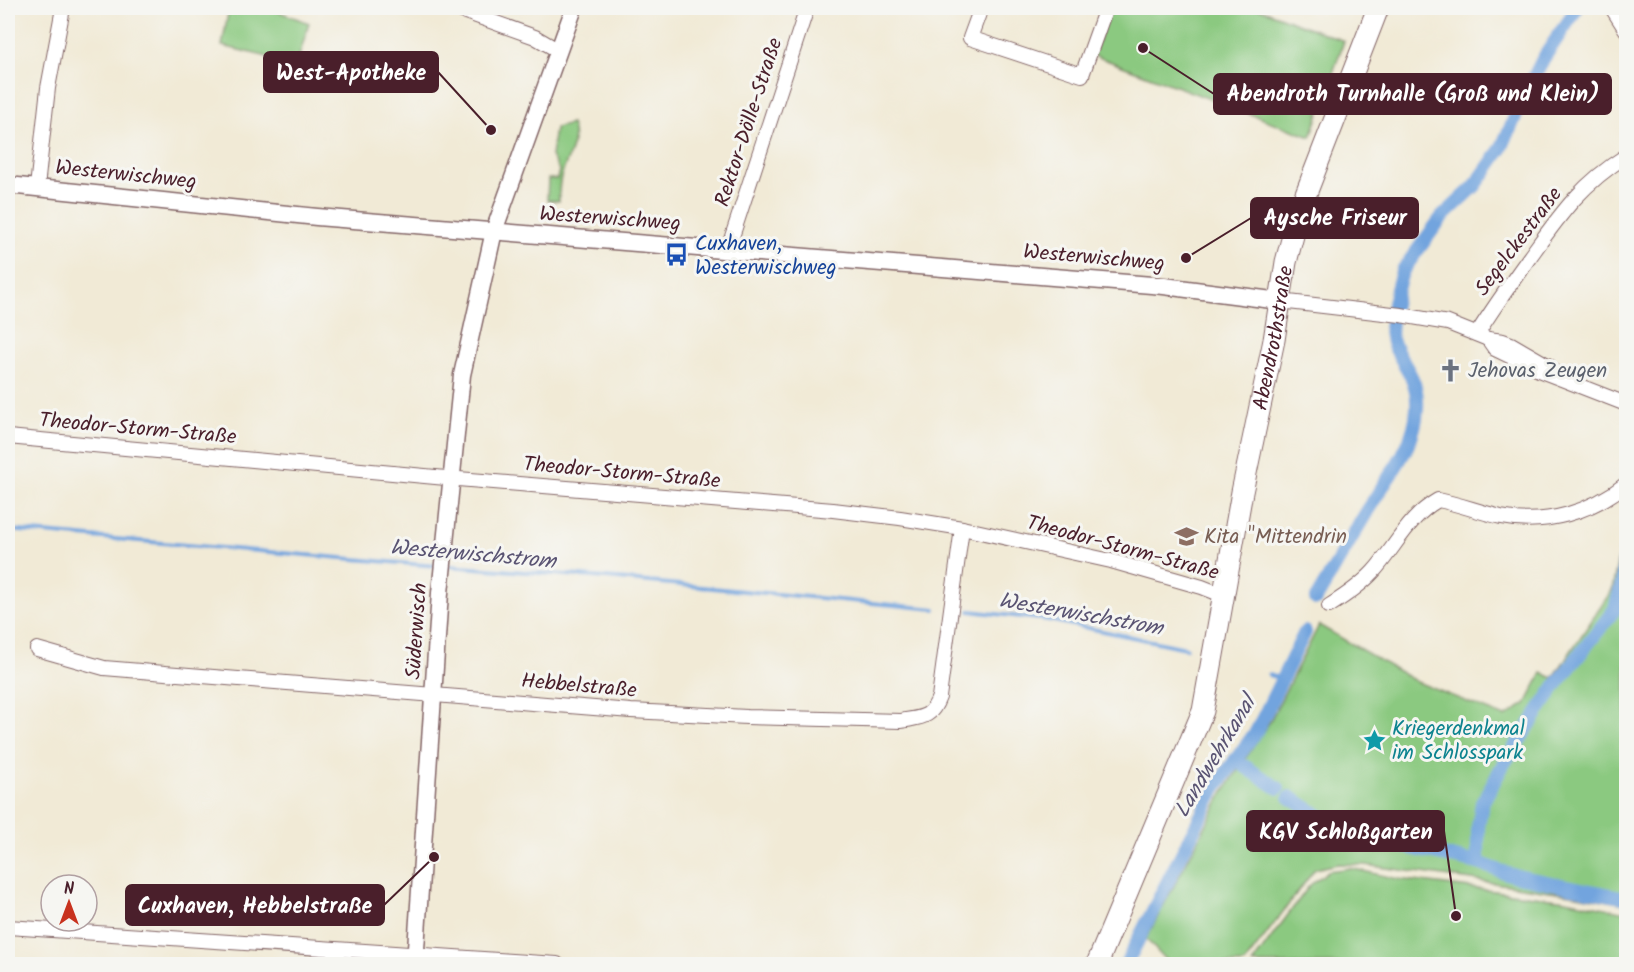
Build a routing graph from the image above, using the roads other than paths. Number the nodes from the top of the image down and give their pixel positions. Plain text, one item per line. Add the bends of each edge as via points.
1 (63, 8) edge
2 (454, 8) edge
3 (574, 8) edge
4 (807, 8) edge
5 (981, 8) edge
6 (1106, 8) edge
7 (1378, 8) edge
8 (1612, 8) edge
9 (1626, 30) edge
10 (560, 51) junction
11 (1626, 156) edge
12 (8, 185) edge
13 (37, 187) junction
14 (494, 231) junction
15 (728, 249) junction
16 (1280, 301) junction
17 (1483, 337) junction
18 (1626, 404) edge
19 (8, 437) edge
20 (451, 479) junction
21 (1626, 484) edge
22 (962, 528) junction
23 (1224, 596) junction
24 (1329, 606) dead end
25 (37, 649) dead end
26 (435, 694) junction
27 (8, 927) edge
28 (416, 960) edge
29 (557, 964) edge
30 (1097, 964) edge

1 - 13 street via 48,88
2 - 10 street via 535,37
3 - 10 street, Süderwisch
4 - 15 street, Rektor-Dölle-Straße
5 - 6 street via 970,38 1082,75
7 - 16 main road, Abendrothstraße via 1293,229
8 - 9 street
10 - 14 street, Süderwisch
11 - 17 street, Segelckestraße via 1565,207 1504,291
12 - 13 street, Westerwischweg
13 - 14 street, Westerwischweg via 317,217
14 - 15 street, Westerwischweg
14 - 20 street, Süderwisch via 462,375
15 - 16 street, Westerwischweg via 1164,286
16 - 17 street via 1448,323
16 - 23 main road, Abendrothstraße
17 - 18 street via 1495,349 1541,371
19 - 20 street, Theodor-Storm-Straße
20 - 22 street, Theodor-Storm-Straße via 833,510
20 - 26 street, Süderwisch
21 - 24 street via 1576,513 1536,521 1437,500 1407,525 1374,571
22 - 23 street, Theodor-Storm-Straße via 1111,561
22 - 26 street, Hebbelstraße via 939,697 934,710 926,716 900,721 747,717
23 - 30 main road, Abendrothstraße via 1196,732
25 - 26 street, Hebbelstraße via 104,668
26 - 28 street, Süderwisch
27 - 28 street
28 - 29 street

